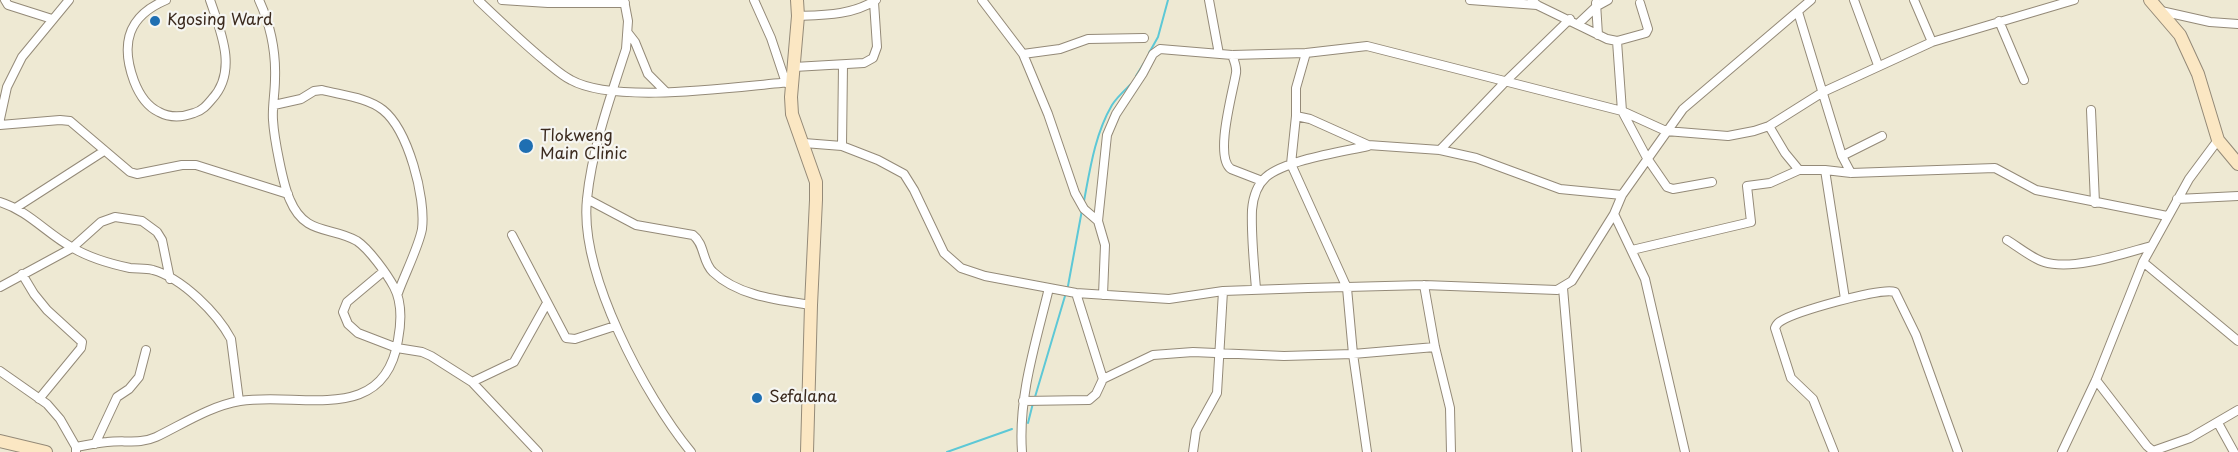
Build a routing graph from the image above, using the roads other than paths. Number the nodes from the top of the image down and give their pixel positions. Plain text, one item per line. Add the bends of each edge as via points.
1 (69, 0) edge
2 (166, 0) edge
3 (210, 0) edge
4 (259, 0) edge
5 (478, 0) edge
6 (502, 0) edge
7 (754, 0) edge
8 (797, 0) edge
9 (982, 0) edge
10 (1209, 0) edge
11 (1470, 0) edge
12 (1608, 0) edge
13 (1811, 0) edge
14 (1854, 0) edge
15 (1914, 0) edge
16 (2074, 0) edge
17 (2150, 0) edge
18 (875, 1) edge
19 (625, 2) edge
20 (1535, 2) edge
21 (1596, 3) edge
22 (1640, 3) dead end
23 (4, 4) edge
24 (2161, 11) junction
25 (1798, 12) junction
26 (798, 16) junction
27 (52, 19) junction
28 (1999, 21) junction
29 (1574, 22) junction
30 (2238, 24) edge
31 (628, 33) junction
32 (1598, 35) junction
33 (1144, 38) dead end
34 (1617, 41) junction
35 (1932, 42) junction
36 (1306, 53) junction
37 (1023, 54) junction
38 (1219, 54) junction
39 (1232, 55) junction
40 (843, 65) junction
41 (1878, 65) junction
42 (794, 67) junction
43 (2024, 80) dead end
44 (1505, 82) junction
45 (789, 83) junction
46 (612, 92) junction
47 (666, 92) junction
48 (1823, 92) junction
49 (274, 105) junction
50 (2091, 110) dead end
51 (1622, 111) junction
52 (1296, 116) junction
53 (0, 119) edge
54 (0, 125) edge
55 (1768, 126) junction
56 (1666, 131) junction
57 (1882, 136) dead end
58 (2218, 140) junction
59 (804, 143) junction
60 (842, 146) junction
61 (1368, 146) junction
62 (1440, 150) junction
63 (104, 151) junction
64 (1842, 156) junction
65 (1647, 158) junction
66 (1291, 164) junction
67 (2238, 164) edge
68 (1799, 170) junction
69 (1825, 170) junction
70 (1851, 173) junction
71 (1262, 181) junction
72 (1712, 182) dead end
73 (288, 194) junction
74 (1622, 195) junction
75 (2238, 196) edge
76 (587, 198) junction
77 (2177, 199) junction
78 (0, 202) edge
79 (2095, 203) junction
80 (17, 207) junction
81 (1614, 214) junction
82 (2167, 216) junction
83 (1098, 221) junction
84 (512, 235) dead end
85 (2007, 240) dead end
86 (2151, 246) junction
87 (72, 248) junction
88 (1632, 250) junction
89 (2143, 262) junction
90 (384, 271) junction
91 (22, 274) junction
92 (170, 279) junction
93 (1424, 285) junction
94 (0, 287) edge
95 (1049, 288) junction
96 (1347, 288) junction
97 (1563, 288) junction
98 (1256, 289) junction
99 (1223, 291) junction
100 (398, 293) junction
101 (1076, 293) junction
102 (1102, 295) junction
103 (1845, 299) junction
104 (547, 303) junction
105 (811, 305) junction
106 (615, 326) junction
107 (2238, 341) edge
108 (1435, 347) junction
109 (397, 348) junction
110 (146, 350) dead end
111 (1218, 353) junction
112 (1353, 354) junction
113 (0, 371) edge
114 (1103, 379) junction
115 (2096, 380) junction
116 (472, 382) junction
117 (39, 399) junction
118 (239, 401) junction
119 (1029, 401) junction
120 (2238, 410) edge
121 (2218, 423) junction
122 (0, 441) edge
123 (95, 444) junction
124 (76, 449) edge
125 (46, 452) edge
126 (538, 452) edge
127 (691, 452) edge
128 (807, 452) edge
129 (1022, 452) edge
130 (1193, 452) edge
131 (1367, 452) edge
132 (1451, 452) edge
133 (1577, 452) edge
134 (1685, 452) edge
135 (1834, 452) edge
136 (1958, 452) edge
137 (2062, 452) edge
138 (2234, 452) edge

1 - 27 street
2 - 3 street via 143,13 133,26 126,49 139,94 153,109 174,117 198,112 220,91 225,74 224,44
4 - 49 street via 274,55
5 - 46 street via 565,77
6 - 19 street
7 - 45 street
8 - 26 street
9 - 37 street
10 - 38 street
11 - 20 street
12 - 21 street
13 - 25 street
14 - 41 street
15 - 35 street
16 - 28 street
17 - 24 street
18 - 26 street via 855,11
18 - 40 street via 876,53 864,63
19 - 31 street
20 - 29 street
21 - 29 street
21 - 32 street
22 - 34 street via 1646,33
23 - 27 street
24 - 30 street
24 - 58 street via 2180,35 2198,74
25 - 48 street
25 - 56 street via 1683,109
26 - 42 street
27 - 53 street via 12,75
28 - 35 street
28 - 43 street
29 - 32 street
29 - 44 street
31 - 46 street
31 - 47 street via 648,74
32 - 34 street
33 - 37 street via 1088,39 1060,49
34 - 51 street
35 - 41 street
36 - 39 street
36 - 44 street via 1367,46
36 - 52 street via 1296,88
37 - 83 street via 1075,193 1084,209
38 - 39 street
38 - 83 street via 1163,49 1154,54 1107,135
39 - 71 street via 1236,72 1223,158 1231,169
40 - 42 street
40 - 60 street
41 - 48 street
42 - 45 street
44 - 51 street
44 - 62 street
45 - 47 street
45 - 59 street via 792,114
46 - 47 street
46 - 76 street
48 - 55 street
48 - 64 street
49 - 73 street via 273,119
49 - 100 street via 322,90 371,103 382,109 402,132 412,159 422,214 418,240
50 - 79 street
51 - 56 street
51 - 65 street
52 - 61 street
52 - 66 street
54 - 63 street via 70,121
55 - 56 street via 1728,136
55 - 68 street
56 - 65 street
57 - 64 street
58 - 67 street
58 - 77 street
59 - 60 street
59 - 105 street via 816,182
60 - 95 street via 903,174 914,189 939,246 955,264 985,276
61 - 62 street
61 - 66 street
62 - 74 street via 1476,158 1560,189
63 - 73 street via 122,167 138,174 196,165
63 - 80 street
64 - 70 street
65 - 72 street via 1672,189
65 - 74 street
66 - 71 street
66 - 96 street
68 - 69 street
68 - 88 street via 1770,183 1746,186 1751,222
69 - 70 street
69 - 103 street
70 - 79 street via 1995,168 2036,190
71 - 98 street via 1252,209
73 - 90 street via 306,222 357,242
74 - 81 street
75 - 77 street
76 - 105 street via 636,225 693,235 714,273 741,288 762,297
76 - 106 street via 589,240
77 - 82 street
78 - 80 street
79 - 82 street
80 - 87 street
81 - 88 street
81 - 97 street via 1572,281
82 - 86 street
83 - 102 street via 1105,245
84 - 104 street
85 - 86 street via 2043,262 2059,264 2089,262
86 - 89 street
87 - 91 street
87 - 92 street via 108,263 150,270
87 - 92 street via 108,218 142,221 162,240
88 - 134 street via 1645,279
89 - 107 street
89 - 115 street
90 - 100 street
90 - 109 street via 347,302 344,318 357,333
91 - 94 street
91 - 117 street via 47,310 82,342
92 - 118 street via 199,298 226,330 231,339
93 - 96 street
93 - 97 street
93 - 108 street
95 - 101 street
95 - 119 street
96 - 98 street
96 - 112 street
97 - 133 street
98 - 99 street
99 - 102 street via 1169,298
99 - 111 street
100 - 109 street
101 - 102 street
101 - 114 street
103 - 135 street via 1783,320 1775,328 1791,378 1813,399
103 - 136 street via 1895,292 1916,335
104 - 106 street via 569,339
104 - 116 street via 514,362
105 - 128 street
106 - 127 street via 658,404
108 - 112 street
108 - 132 street via 1449,408
109 - 116 street via 431,356
109 - 118 street via 375,386 352,397
110 - 123 street via 139,377 117,397
111 - 112 street
111 - 114 street via 1153,355
111 - 130 street via 1216,393 1196,431
112 - 131 street
113 - 117 street
114 - 119 street via 1089,400
115 - 121 street via 2153,451
115 - 137 street
116 - 126 street
117 - 124 street via 60,419
118 - 123 street via 202,413 145,440
119 - 129 street via 1020,428
120 - 121 street
121 - 138 street
122 - 125 street
123 - 124 street

